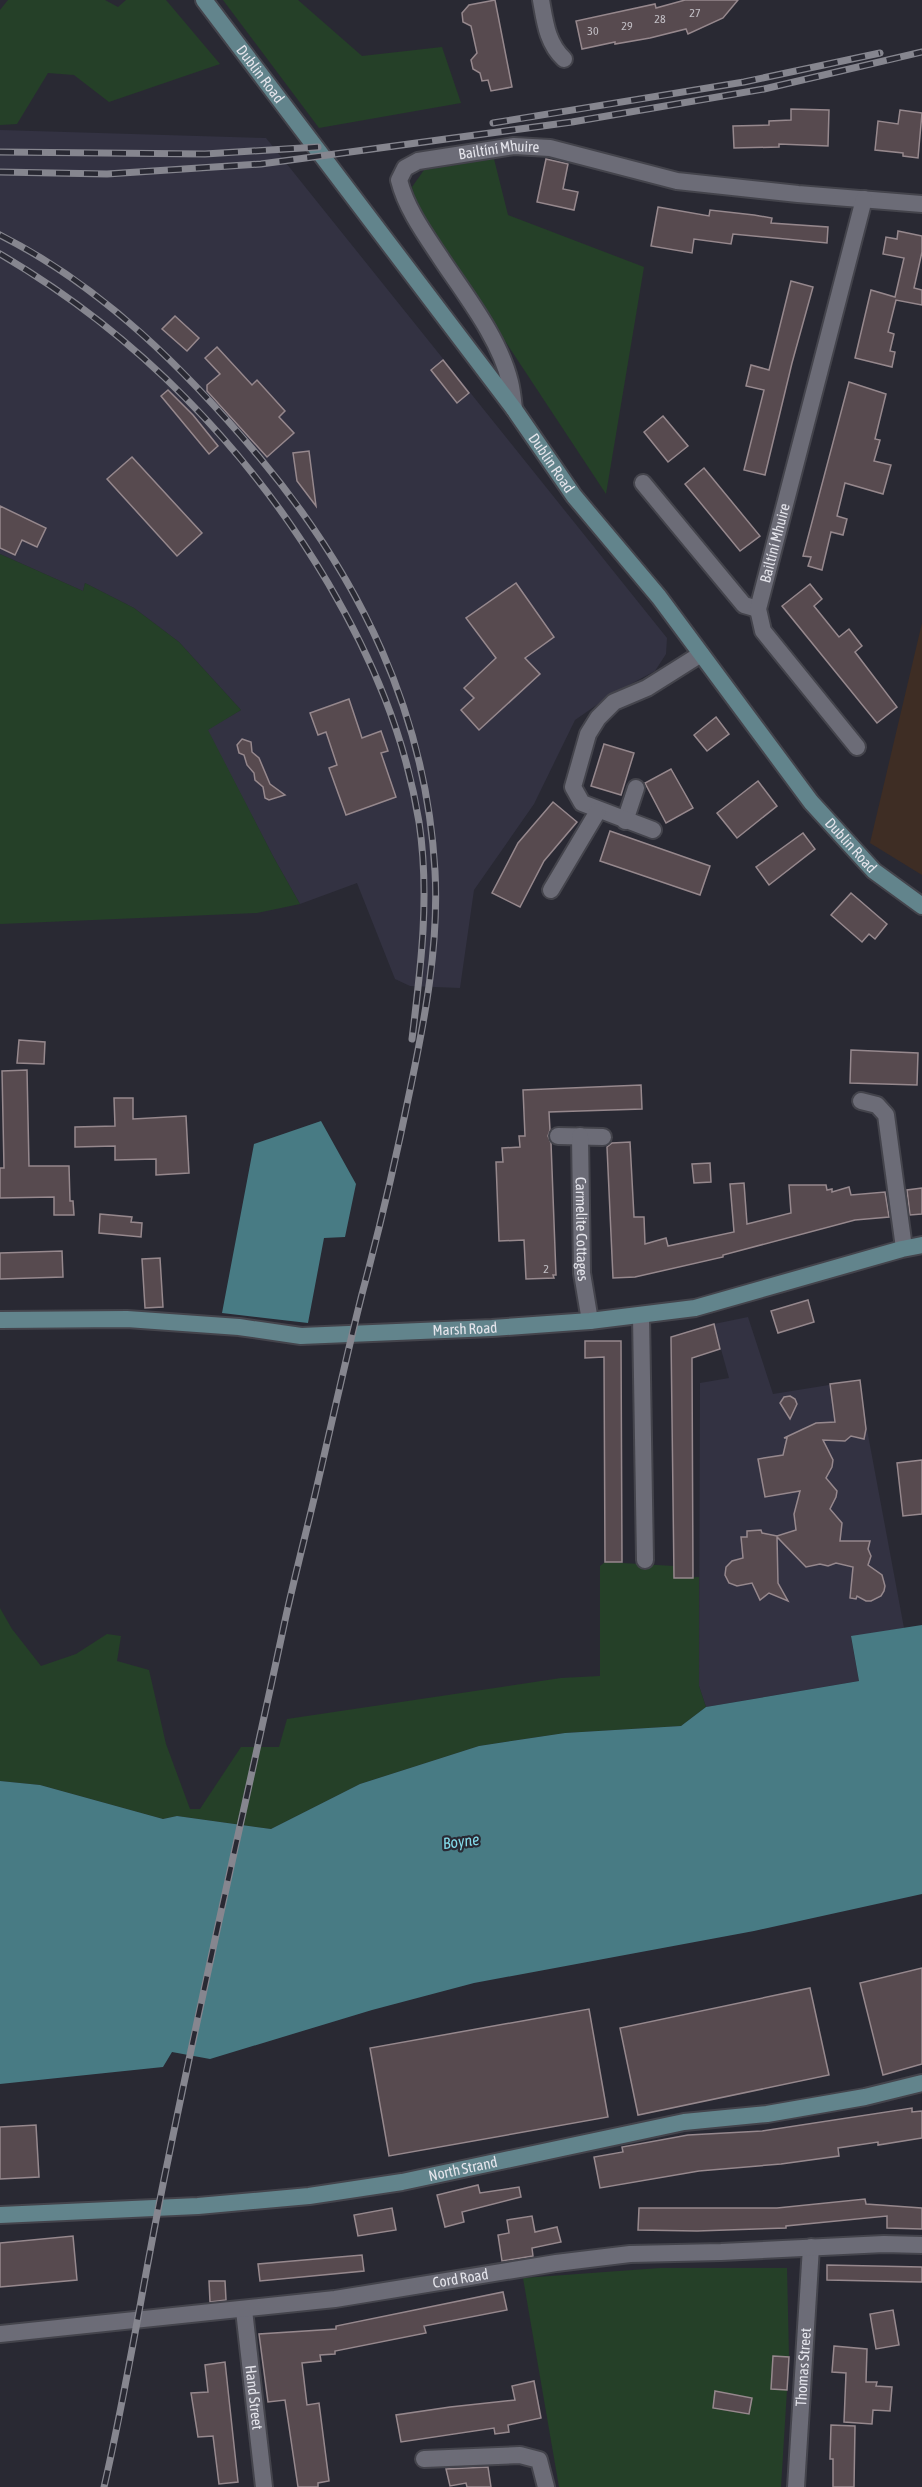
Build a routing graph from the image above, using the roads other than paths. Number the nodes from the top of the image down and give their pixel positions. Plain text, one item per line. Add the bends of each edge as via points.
1 (204, 0) edge
2 (541, 0) edge
3 (564, 59) dead end
4 (864, 199) junction
5 (922, 204) edge
6 (514, 409) junction
7 (643, 483) dead end
8 (758, 609) junction
9 (701, 654) junction
10 (857, 747) dead end
11 (636, 788) dead end
12 (598, 811) junction
13 (625, 821) junction
14 (654, 830) dead end
15 (551, 890) dead end
16 (922, 906) edge
17 (861, 1101) dead end
18 (558, 1136) dead end
19 (580, 1136) junction
20 (603, 1137) dead end
21 (922, 1245) edge
22 (904, 1248) junction
23 (641, 1316) junction
24 (0, 1320) edge
25 (590, 1321) junction
26 (645, 1560) dead end
27 (922, 2083) edge
28 (0, 2215) edge
29 (922, 2245) edge
30 (811, 2247) junction
31 (244, 2310) junction
32 (0, 2334) edge
33 (424, 2459) dead end
34 (264, 2487) edge
35 (546, 2487) edge
36 (796, 2487) edge

1 - 6 main road, Dublin Road
2 - 3 street via 549,39
4 - 5 street, Bailtíní Mhuire
4 - 6 street, Bailtíní Mhuire via 677,181 550,148 514,146 440,156 405,168 399,180 402,194 495,345 510,381
4 - 8 street, Bailtíní Mhuire
6 - 9 main road, Dublin Road via 574,496
7 - 8 street via 744,605
8 - 10 street via 763,631
9 - 12 street via 647,688 614,702 598,718 588,734 573,787 582,804
9 - 16 main road, Dublin Road via 811,802 874,871
11 - 13 street
12 - 13 street
12 - 15 street
13 - 14 street
17 - 22 street via 877,1105 886,1115
18 - 19 street
19 - 20 street
19 - 25 street, Carmelite Cottages via 582,1273
21 - 22 main road, Marsh Road
22 - 23 main road, Marsh Road via 695,1308
23 - 25 main road, Marsh Road
23 - 26 street
24 - 25 main road, Marsh Road via 127,1319 239,1326 301,1336
27 - 28 main road, North Strand via 767,2114 684,2122 402,2182 309,2196 198,2206
29 - 30 street, Cord Road
30 - 31 street, Cord Road via 630,2254
30 - 36 street, Thomas Street
31 - 32 street, Cord Road
31 - 34 street, Hand Street
33 - 35 street via 520,2455 539,2460

